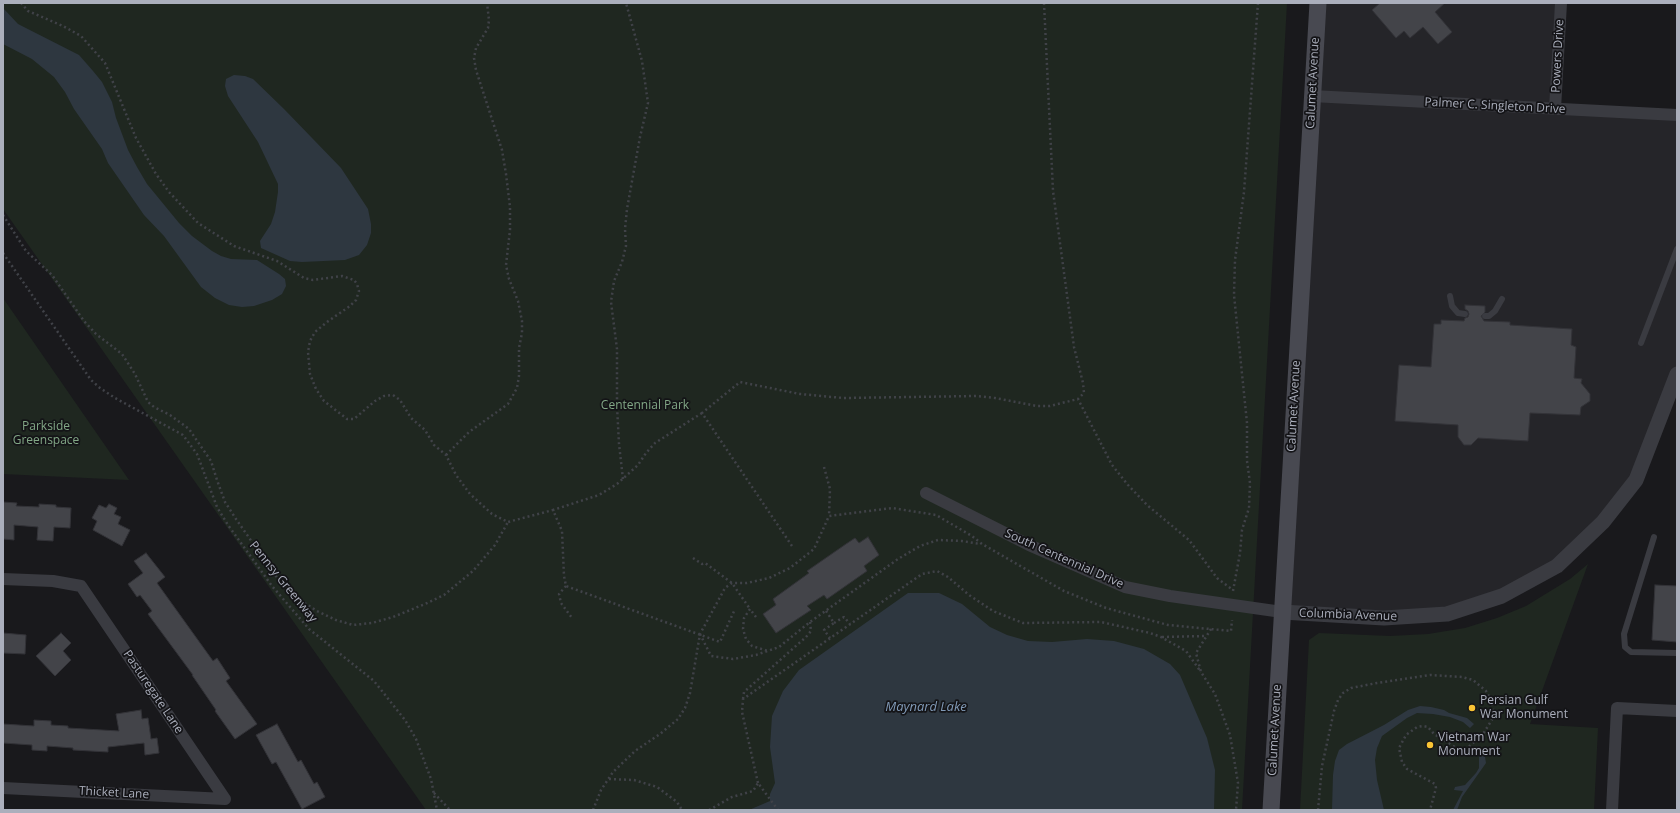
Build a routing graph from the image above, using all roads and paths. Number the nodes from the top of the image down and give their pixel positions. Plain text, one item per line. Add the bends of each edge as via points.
1 (21, 3) edge
2 (487, 3) edge
3 (626, 3) edge
4 (1044, 3) edge
5 (1258, 3) edge
6 (1318, 3) edge
7 (1561, 3) edge
8 (1312, 96) junction
9 (1555, 109) junction
10 (1677, 115) edge
11 (3, 215) edge
12 (1677, 249) edge
13 (3, 253) edge
14 (1450, 296) dead end
15 (1502, 299) dead end
16 (1465, 314) dead end
17 (1485, 316) dead end
18 (1641, 343) dead end
19 (1677, 374) edge
20 (1078, 399) junction
21 (702, 413) junction
22 (446, 455) junction
23 (824, 467) dead end
24 (623, 479) junction
25 (926, 493) dead end
26 (552, 510) junction
27 (829, 516) junction
28 (508, 522) junction
29 (1654, 537) dead end
30 (982, 544) junction
31 (792, 546) dead end
32 (693, 558) dead end
33 (3, 578) edge
34 (732, 583) junction
35 (566, 586) junction
36 (1233, 590) junction
37 (1233, 597) dead end
38 (735, 609) dead end
39 (750, 609) junction
40 (826, 611) junction
41 (1282, 612) junction
42 (756, 617) dead end
43 (572, 618) dead end
44 (1232, 620) dead end
45 (810, 622) junction
46 (834, 623) junction
47 (850, 624) junction
48 (1211, 629) junction
49 (700, 634) junction
50 (1206, 636) junction
51 (1161, 637) junction
52 (830, 638) junction
53 (768, 651) junction
54 (1677, 653) edge
55 (1201, 672) junction
56 (743, 699) junction
57 (1677, 711) edge
58 (609, 779) junction
59 (758, 783) junction
60 (3, 788) edge
61 (434, 793) junction
62 (225, 798) joint
63 (437, 810) edge
64 (450, 810) edge
65 (593, 810) edge
66 (682, 810) edge
67 (709, 810) edge
68 (778, 810) edge
69 (1236, 810) edge
70 (1271, 810) edge
71 (1318, 810) edge
72 (1430, 810) edge
73 (1612, 810) edge

1 - 22 path via 28,11 81,36 105,63 136,138 156,174 198,224 234,246 277,261 304,278 313,280 342,276 354,280 359,291 356,300 315,332 310,341 308,366 316,389 324,401 346,419 354,419 375,401 393,395 400,400 411,418 425,430 434,445
2 - 22 path via 488,28 476,48 474,58 502,150 506,174 510,230 506,265 522,321 519,376 517,388 508,404 469,432
3 - 24 path via 642,61 648,103 626,209 626,246 614,281 611,302 617,349 617,414
4 - 20 path via 1053,191 1074,347 1083,383 1084,392
5 - 36 path via 1234,295 1247,423 1249,508 1242,530
6 - 8 main road, Calumet Avenue
7 - 9 street, Powers Drive
8 - 9 street, Palmer C. Singleton Drive
8 - 41 main road, Calumet Avenue
9 - 10 street, Palmer C. Singleton Drive
11 - 28 path via 26,251 52,275 84,321 122,354 148,402 170,414 189,429 211,461 225,502 278,579 300,600 317,611 353,625 394,617 425,604 444,594 473,571 495,545
12 - 18 lane
13 - 61 path, Pennsy Greenway via 91,380 115,398 183,435 197,454 217,507 228,525 289,607 309,629 374,681 405,720 416,739
14 - 16 lane via 1452,306 1458,314
15 - 17 lane via 1495,311
19 - 41 street, Columbia Avenue via 1636,480 1603,522 1557,566 1502,596 1447,614 1384,618
20 - 21 path via 1050,406 1037,406 977,396 843,398 800,394 740,382
20 - 36 path via 1112,465 1128,485 1188,540 1217,578
21 - 24 path via 656,443
21 - 31 path
22 - 28 path via 470,494 492,514
23 - 27 path via 830,489
24 - 26 path via 599,495
25 - 41 street, South Centennial Drive via 1029,545 1125,587
26 - 28 path
26 - 35 path via 562,532
27 - 30 path via 892,508 936,515
27 - 34 path via 814,549 790,568 769,578 747,583
29 - 54 lane via 1624,634 1625,647 1631,652
30 - 40 path via 938,540 920,546
30 - 48 path via 1064,592 1106,608 1168,625
32 - 34 path via 702,564 705,563
33 - 62 street, Pasturegate Lane via 53,581 81,586
34 - 39 path
34 - 49 path via 725,588
35 - 43 path via 559,594 561,603
35 - 49 path
36 - 37 path
38 - 49 path via 720,642
39 - 42 path
39 - 53 path via 744,618 743,629 746,639 752,646
40 - 45 path
40 - 46 path
41 - 70 main road, Calumet Avenue
44 - 48 path via 1231,630
45 - 53 path via 779,647
45 - 56 path via 810,631 806,637 744,692
46 - 47 path via 844,617
46 - 52 path via 824,630
47 - 51 path via 922,574 937,571 993,612 1023,623 1101,622
47 - 52 path
48 - 50 path
49 - 53 path via 711,656 733,659
49 - 58 path via 685,708 678,719 635,751
50 - 51 path
50 - 55 path via 1196,653
51 - 55 path via 1186,651
52 - 56 path
55 - 69 path via 1216,694 1230,735 1238,783
56 - 59 path via 742,712
57 - 73 street via 1617,708
58 - 65 path via 600,790
58 - 66 path via 634,780 657,787 677,802
59 - 67 path via 753,791 732,797
59 - 68 path
60 - 62 street, Thicket Lane
61 - 63 path, Pennsy Greenway
61 - 64 path
71 - 72 path via 1322,766 1334,711 1343,692 1377,683 1430,676 1473,680 1486,691 1493,708 1493,718 1483,734 1463,752 1423,726 1406,735 1399,748 1402,762 1407,769 1435,784

